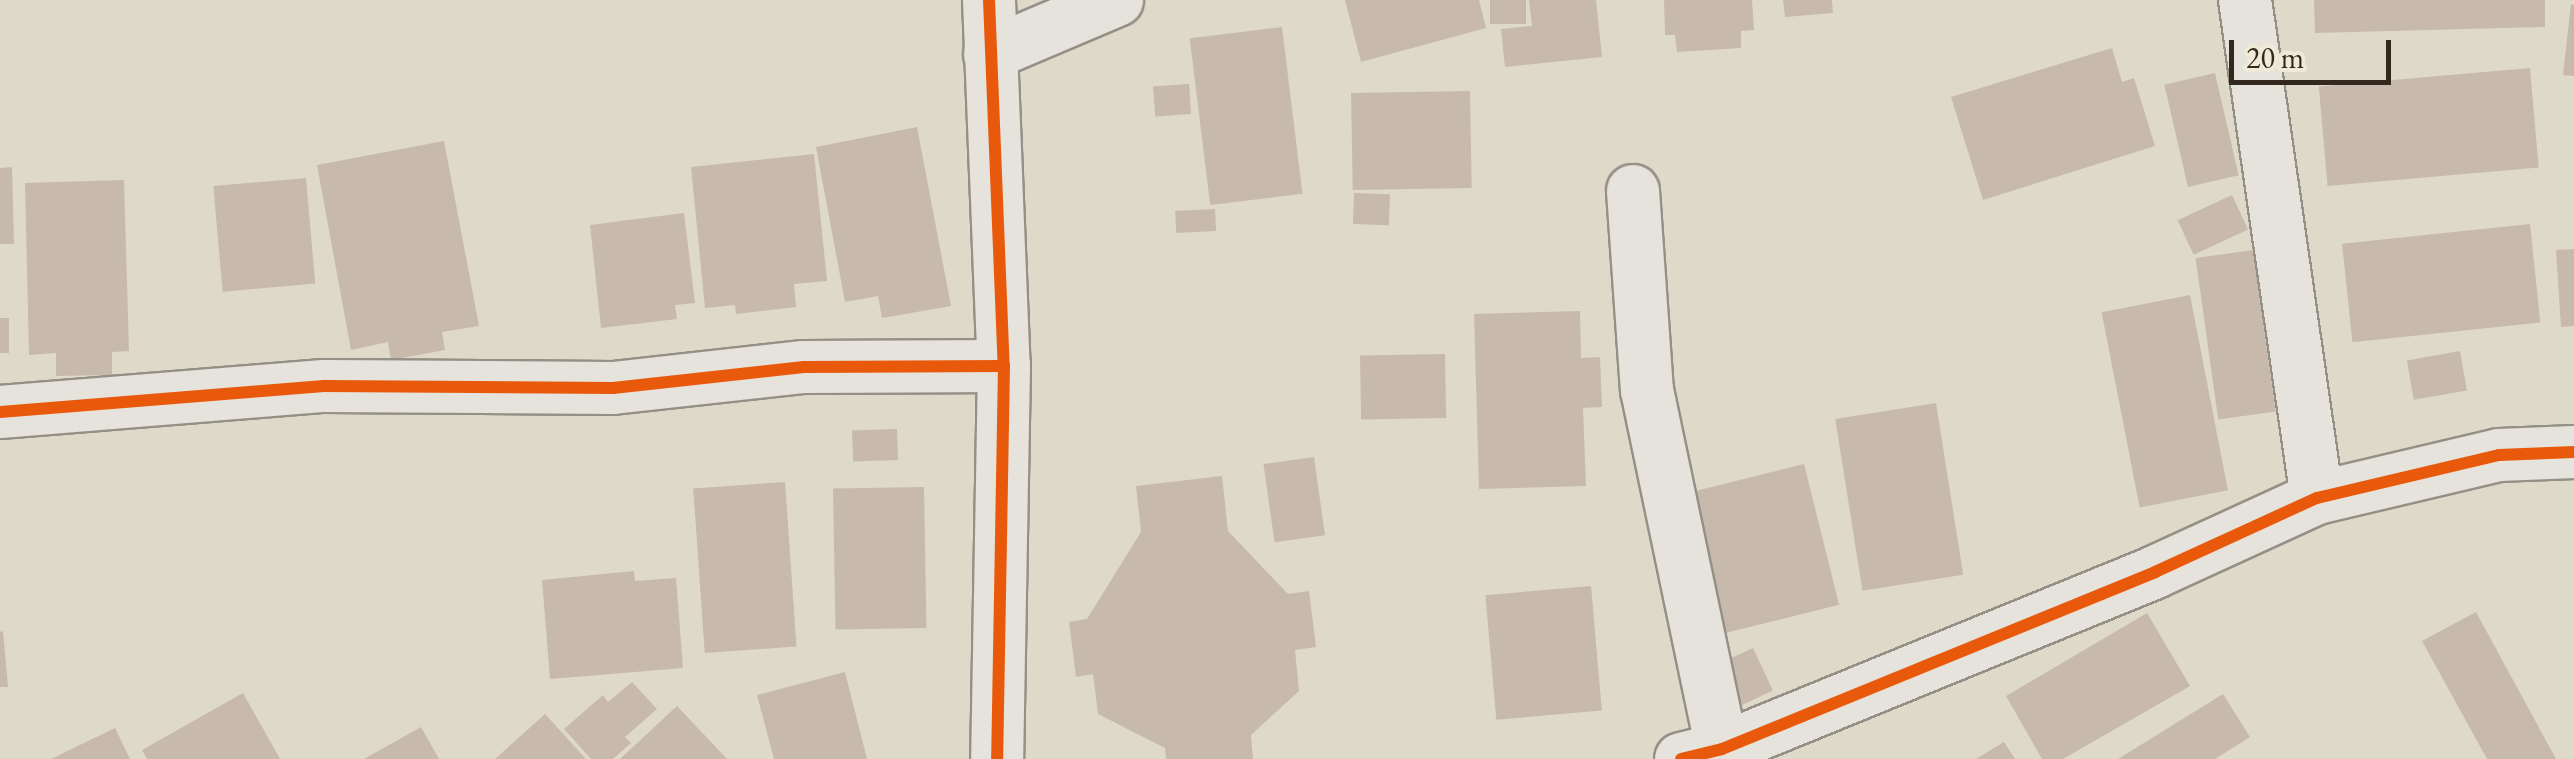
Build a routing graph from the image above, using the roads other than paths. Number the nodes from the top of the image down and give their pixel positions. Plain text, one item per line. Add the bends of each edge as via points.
1 (990, 0) edge
2 (1117, 0) edge
3 (2245, 0) edge
4 (990, 54) junction
5 (1633, 191) dead end
6 (1004, 366) junction
7 (0, 412) edge
8 (2574, 452) edge
9 (2317, 498) junction
10 (1711, 756) edge
11 (997, 759) edge

1 - 4 street
2 - 4 street
3 - 9 street
4 - 6 street
5 - 10 street via 1647,390
6 - 7 street via 804,367 613,388 324,386
6 - 11 street
8 - 9 street via 2499,455
9 - 10 street

